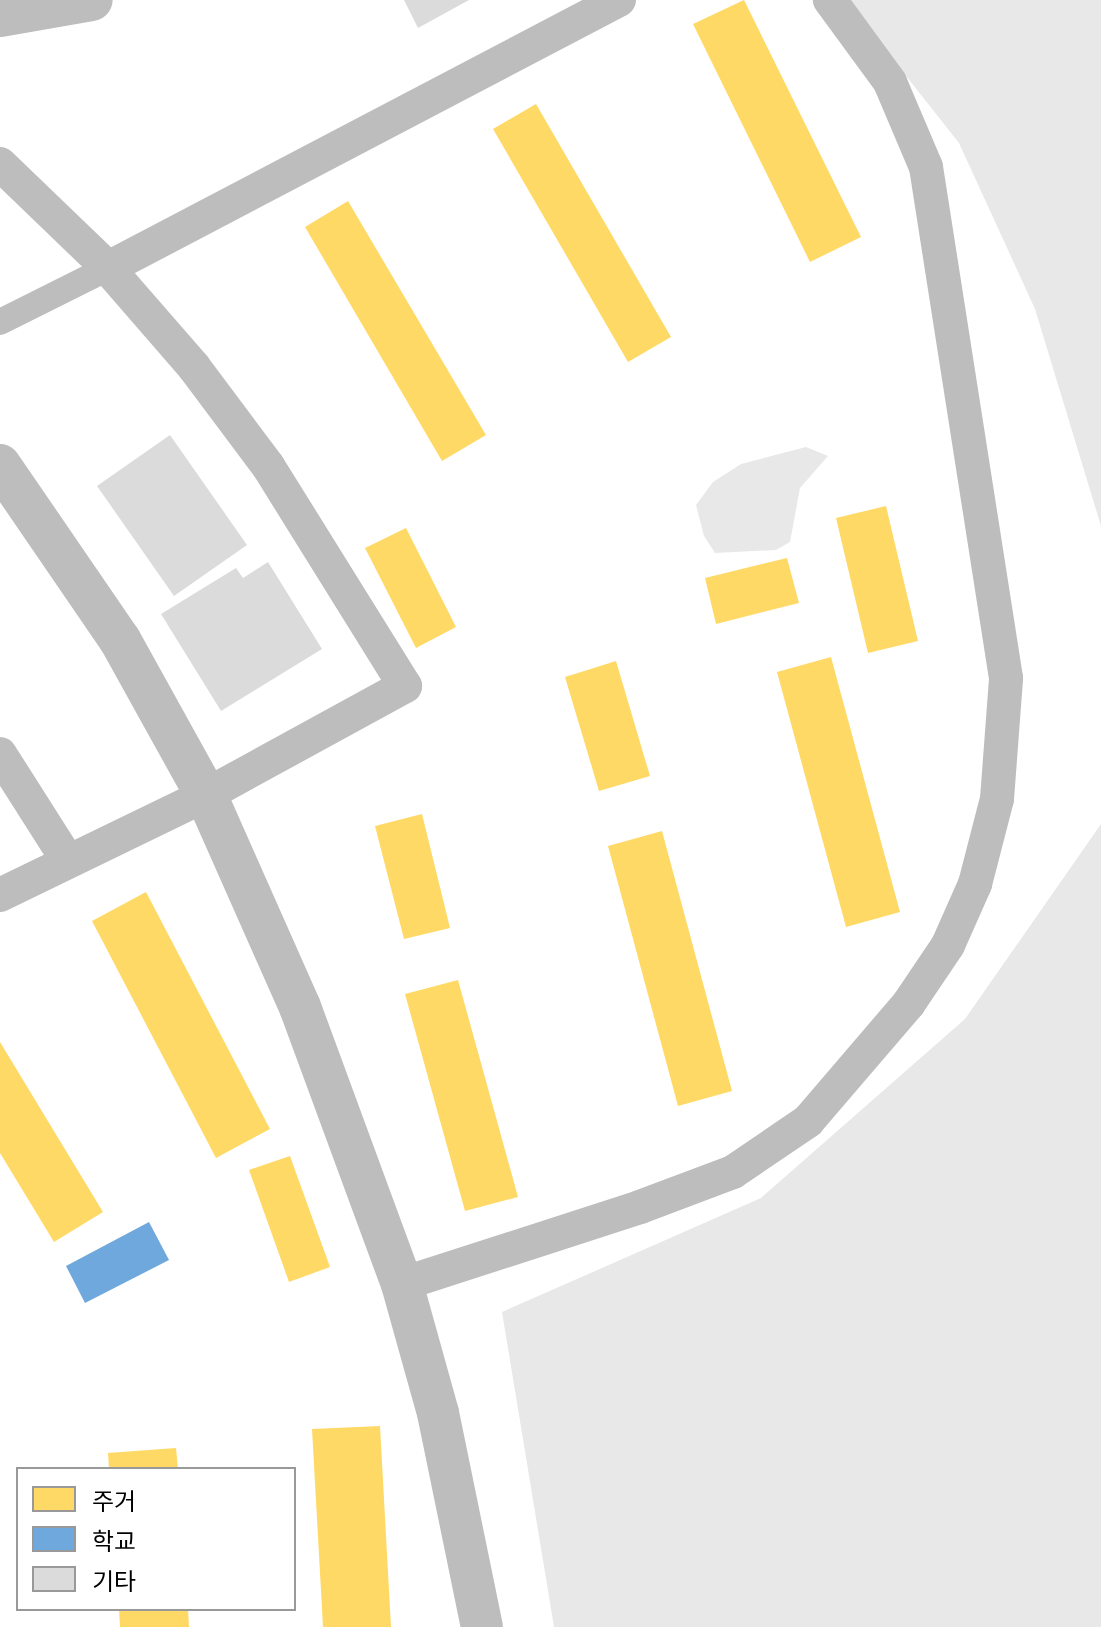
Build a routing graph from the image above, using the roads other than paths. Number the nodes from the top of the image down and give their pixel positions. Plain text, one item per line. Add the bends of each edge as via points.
1 (92, 0) edge
2 (619, 0) edge
3 (830, 0) edge
4 (0, 16) edge
5 (0, 164) edge
6 (108, 268) junction
7 (0, 322) edge
8 (0, 465) edge
9 (0, 754) edge
10 (206, 795) junction
11 (68, 861) junction
12 (0, 895) edge
13 (402, 1284) junction
14 (482, 1627) edge

1 - 4 street
2 - 6 street
3 - 13 street via 890,82 926,167 1006,678 997,799 975,884 948,945 909,1003 808,1121 733,1172
5 - 6 street
6 - 7 street
6 - 10 street via 194,367 268,466 405,686
8 - 10 street via 120,640
9 - 11 street
10 - 11 street
10 - 13 street via 300,1007
11 - 12 street
13 - 14 street via 438,1413

